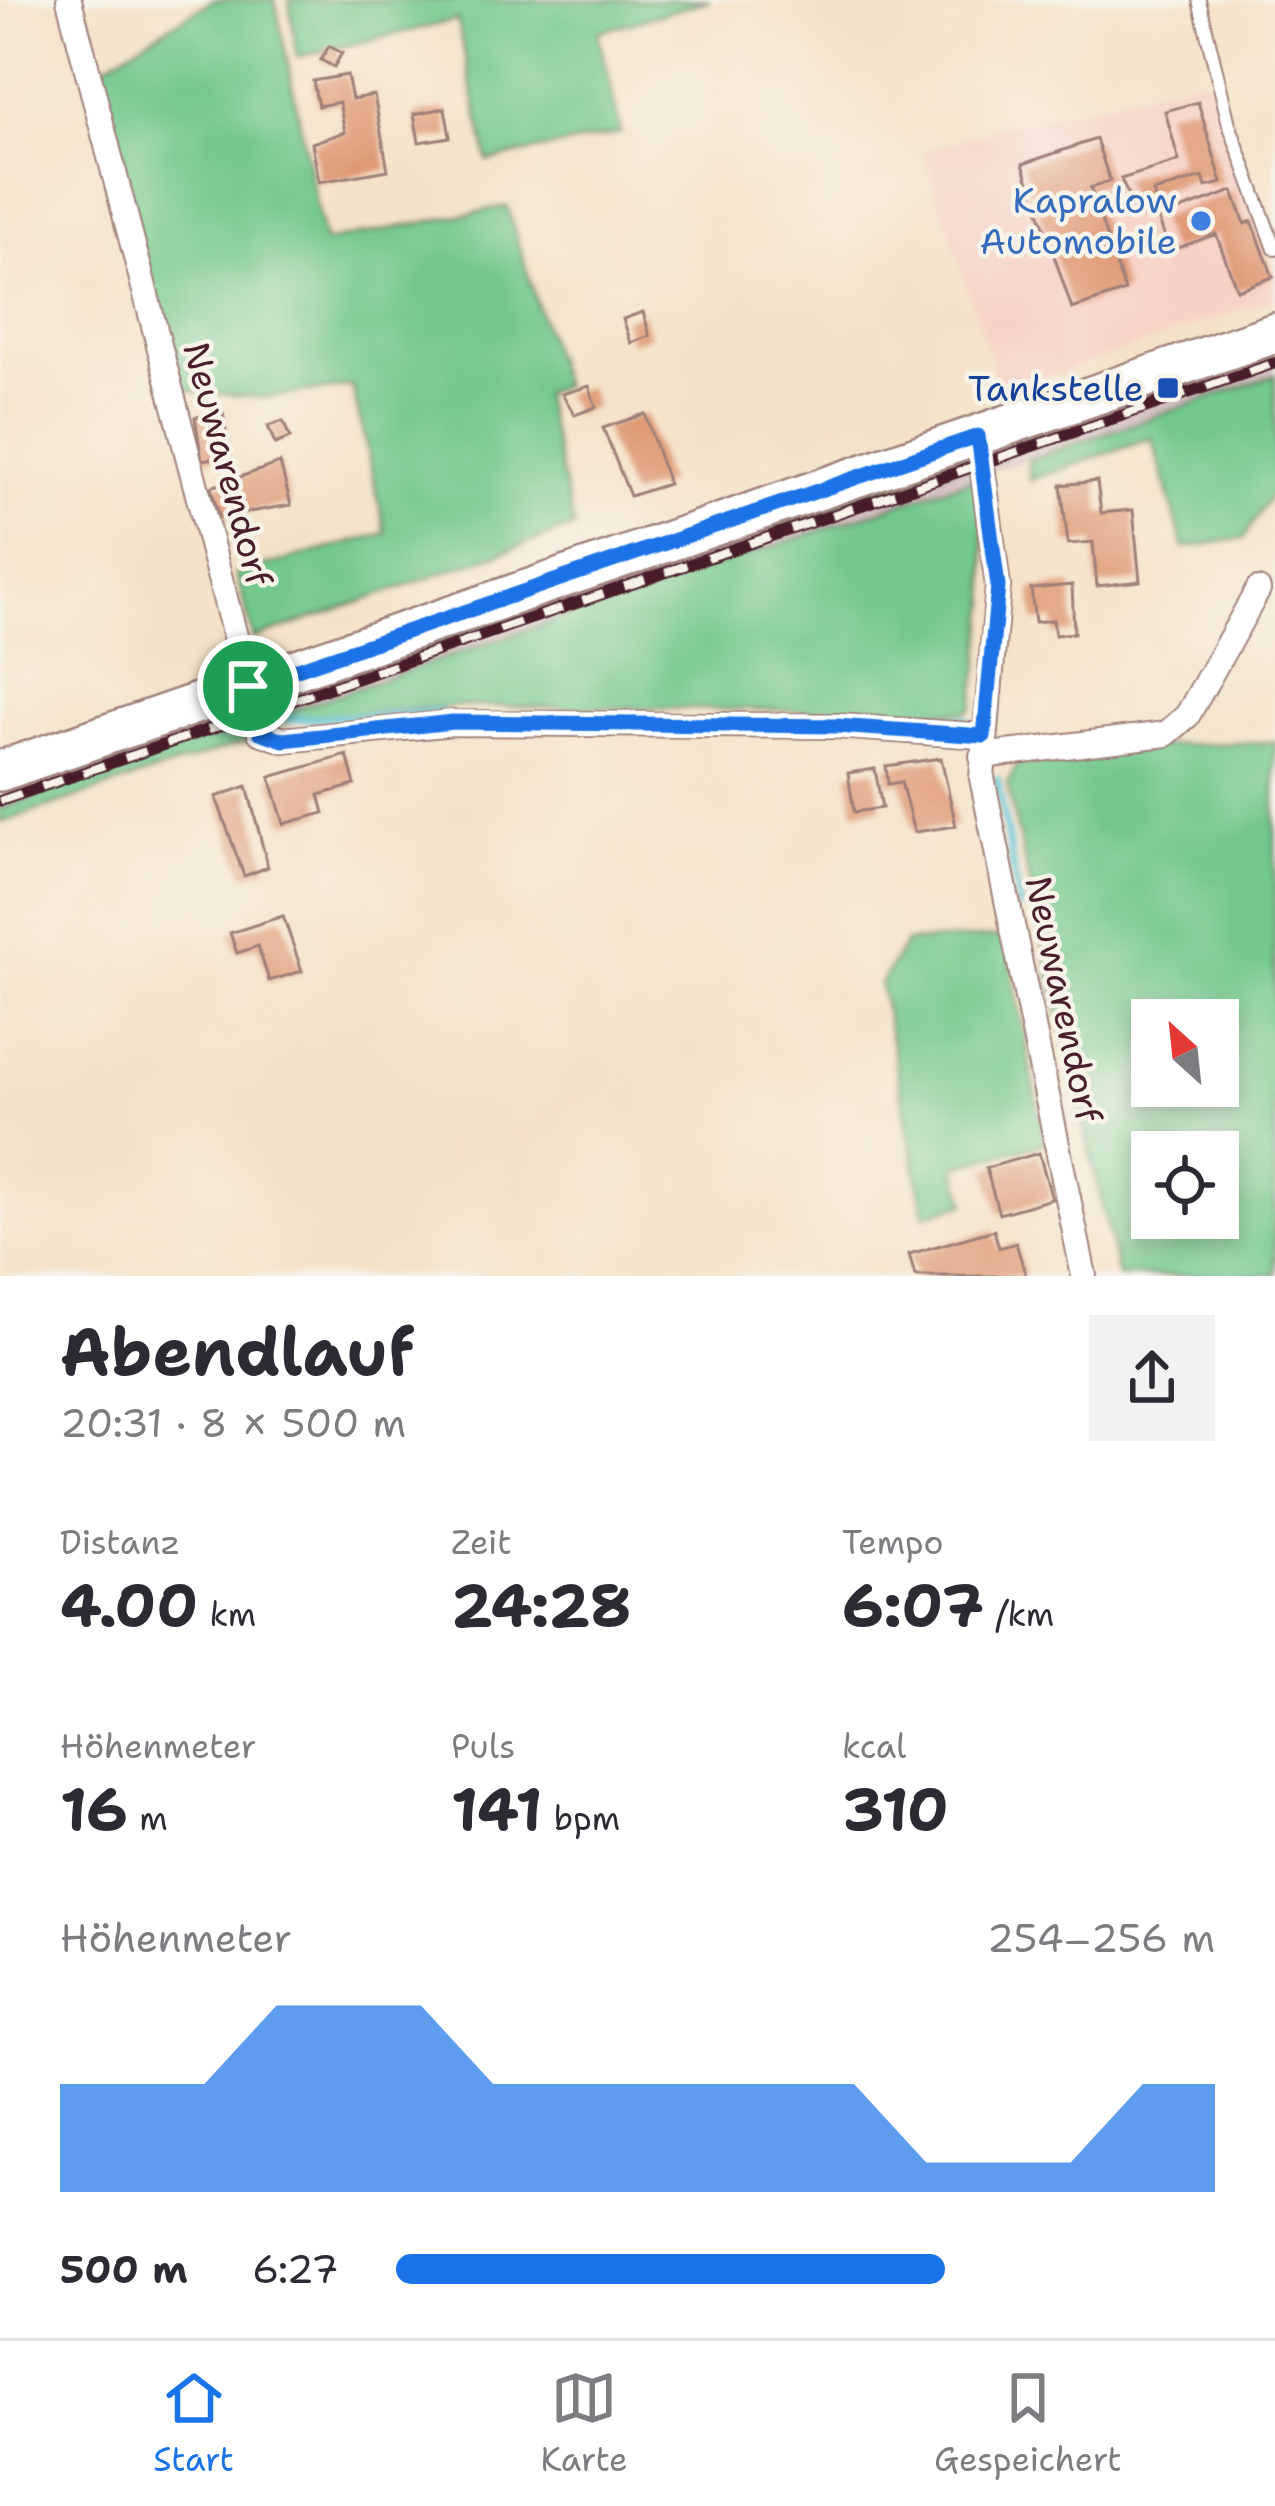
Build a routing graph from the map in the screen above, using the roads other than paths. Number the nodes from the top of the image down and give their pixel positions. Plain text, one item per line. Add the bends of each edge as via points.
1 (69, 0) edge
2 (1199, 0) edge
3 (1275, 249) edge
4 (1275, 333) edge
5 (978, 436) junction
6 (1258, 590) dead end
7 (248, 686) junction
8 (983, 746) junction
9 (0, 771) edge
10 (1084, 1276) edge

1 - 7 street, Neuwarendorf
2 - 3 lane via 1228,124
4 - 5 main road
5 - 7 main road
5 - 8 street, Neuwarendorf via 998,586
6 - 8 street via 1187,716 1166,734 1027,747 1000,757
7 - 8 street, Neuwarendorf via 260,732 283,740 453,722 836,726
7 - 9 main road
8 - 10 street, Neuwarendorf via 982,778

